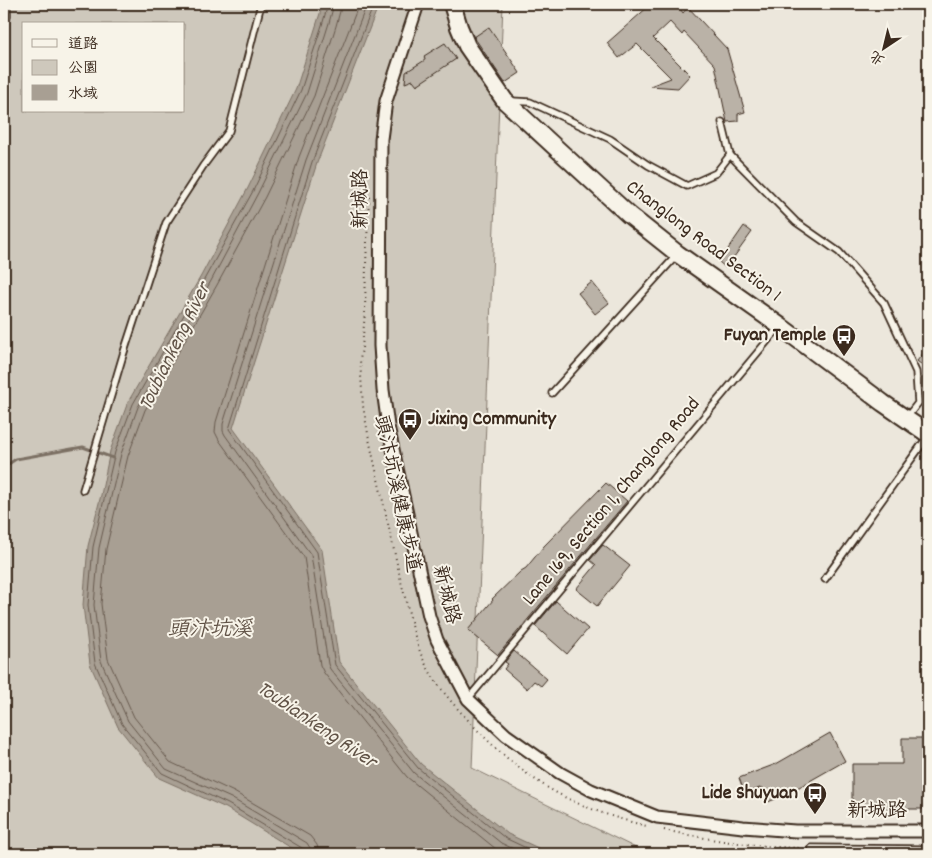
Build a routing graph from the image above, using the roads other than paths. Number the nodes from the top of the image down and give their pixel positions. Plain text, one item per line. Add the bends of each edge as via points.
1 (261, 4) edge
2 (418, 4) edge
3 (452, 4) edge
4 (4, 10) edge
5 (4, 16) edge
6 (505, 101) junction
7 (722, 122) dead end
8 (730, 155) junction
9 (678, 254) junction
10 (780, 326) junction
11 (552, 393) dead end
12 (906, 419) junction
13 (928, 435) edge
14 (83, 490) dead end
15 (825, 579) dead end
16 (468, 699) junction
17 (928, 831) edge
18 (811, 848) road end
19 (928, 849) edge

1 - 14 lane via 229,131 166,223
2 - 16 street, 新城路 via 386,101 381,139 380,346 383,390 428,616
3 - 6 main road, Changlong Road Section 1 via 467,46
4 - 5 street
6 - 8 lane via 530,102 610,139 687,186 716,173
6 - 9 main road, Changlong Road Section 1 via 629,215
7 - 8 lane
8 - 12 lane via 796,222 839,252 884,303 916,372 918,403
9 - 10 main road, Changlong Road Section 1
9 - 11 lane
10 - 12 main road, Changlong Road Section 1
10 - 16 lane, Lane 169, Section 1, Changlong Road
12 - 13 main road, Changlong Road Section 1
13 - 15 lane
16 - 17 street, 新城路 via 506,735 560,773 657,818 796,832
18 - 19 lane

